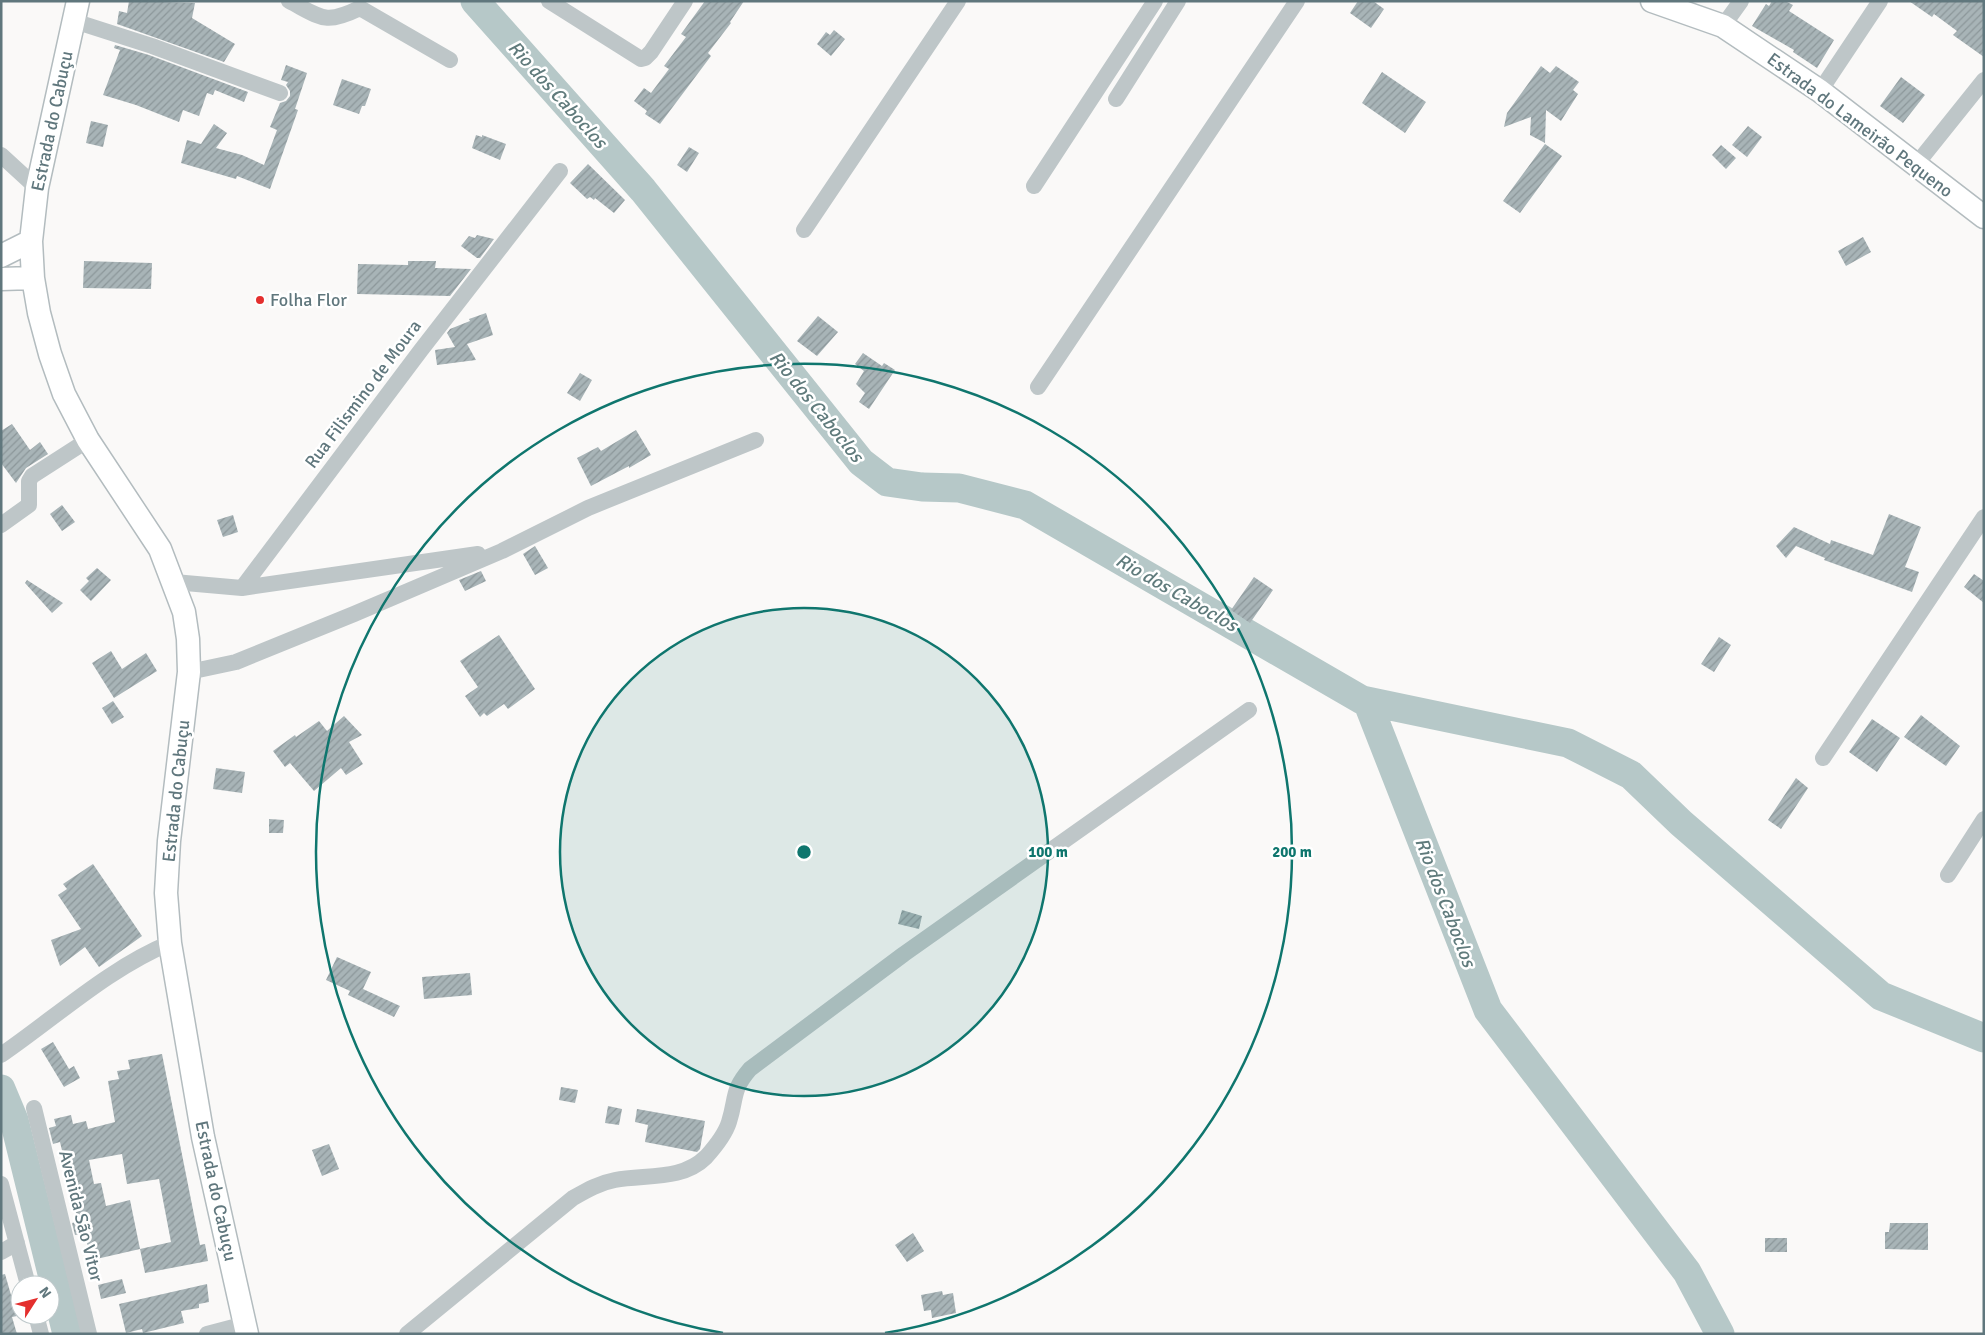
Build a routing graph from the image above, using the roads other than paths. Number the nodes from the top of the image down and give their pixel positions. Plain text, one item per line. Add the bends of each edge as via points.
1 (289, 1) edge
2 (549, 1) edge
3 (685, 1) edge
4 (958, 1) edge
5 (1155, 1) edge
6 (1178, 1) edge
7 (1297, 1) edge
8 (1741, 1) edge
9 (1880, 1) edge
10 (1663, 3) edge
11 (355, 4) edge
12 (76, 11) edge
13 (1723, 26) junction
14 (450, 60) dead end
15 (1984, 80) edge
16 (1820, 91) junction
17 (280, 93) dead end
18 (1116, 99) dead end
19 (1, 155) edge
20 (1915, 166) junction
21 (560, 172) dead end
22 (1034, 186) dead end
23 (37, 188) junction
24 (1984, 218) edge
25 (804, 230) dead end
26 (31, 241) junction
27 (1, 256) edge
28 (33, 278) junction
29 (1, 279) edge
30 (1038, 387) dead end
31 (88, 440) junction
32 (756, 440) dead end
33 (1984, 517) edge
34 (1, 525) edge
35 (502, 551) junction
36 (174, 582) junction
37 (242, 588) junction
38 (189, 672) junction
39 (1249, 710) dead end
40 (1823, 758) dead end
41 (1984, 819) edge
42 (1948, 875) dead end
43 (170, 943) junction
44 (5, 1053) edge
45 (34, 1108) dead end
46 (1, 1184) edge
47 (17, 1243) junction
48 (1, 1252) edge
49 (25, 1275) edge
50 (246, 1329) edge
51 (89, 1334) edge
52 (207, 1334) edge
53 (407, 1334) edge

1 - 11 street via 321,18 341,17
2 - 3 street via 636,57 645,58
4 - 25 street
5 - 22 street
6 - 18 street
7 - 30 street
8 - 13 street
9 - 16 street
10 - 13 street, Estrada do Lameirão Pequeno
11 - 14 street
12 - 17 street via 180,56
12 - 23 street, Estrada do Cabuçu
13 - 16 street, Estrada do Lameirão Pequeno
15 - 20 street
16 - 20 street, Estrada do Lameirão Pequeno
19 - 23 street
20 - 24 street, Estrada do Lameirão Pequeno
21 - 37 street, Rua Filismino de Moura
23 - 26 street, Estrada do Cabuçu
26 - 27 street
26 - 28 street, Estrada do Cabuçu
28 - 29 street
28 - 31 street, Estrada do Cabuçu via 50,354 64,394
31 - 34 street via 32,476 29,505
31 - 36 street, Estrada do Cabuçu via 160,549
32 - 35 street via 588,508
33 - 40 street
35 - 37 street
35 - 38 street via 236,662
36 - 37 street
36 - 38 street, Estrada do Cabuçu via 184,612
38 - 43 street, Estrada do Cabuçu via 169,841 166,893
39 - 53 street via 904,954 750,1070 738,1082 729,1122 717,1144 704,1158 675,1174 615,1180 596,1185 573,1198
41 - 42 street
43 - 44 street via 123,967
43 - 50 street, Estrada do Cabuçu via 203,1137
45 - 51 street, Avenida São Vitor
46 - 47 street
47 - 48 street
47 - 49 street
50 - 52 street

